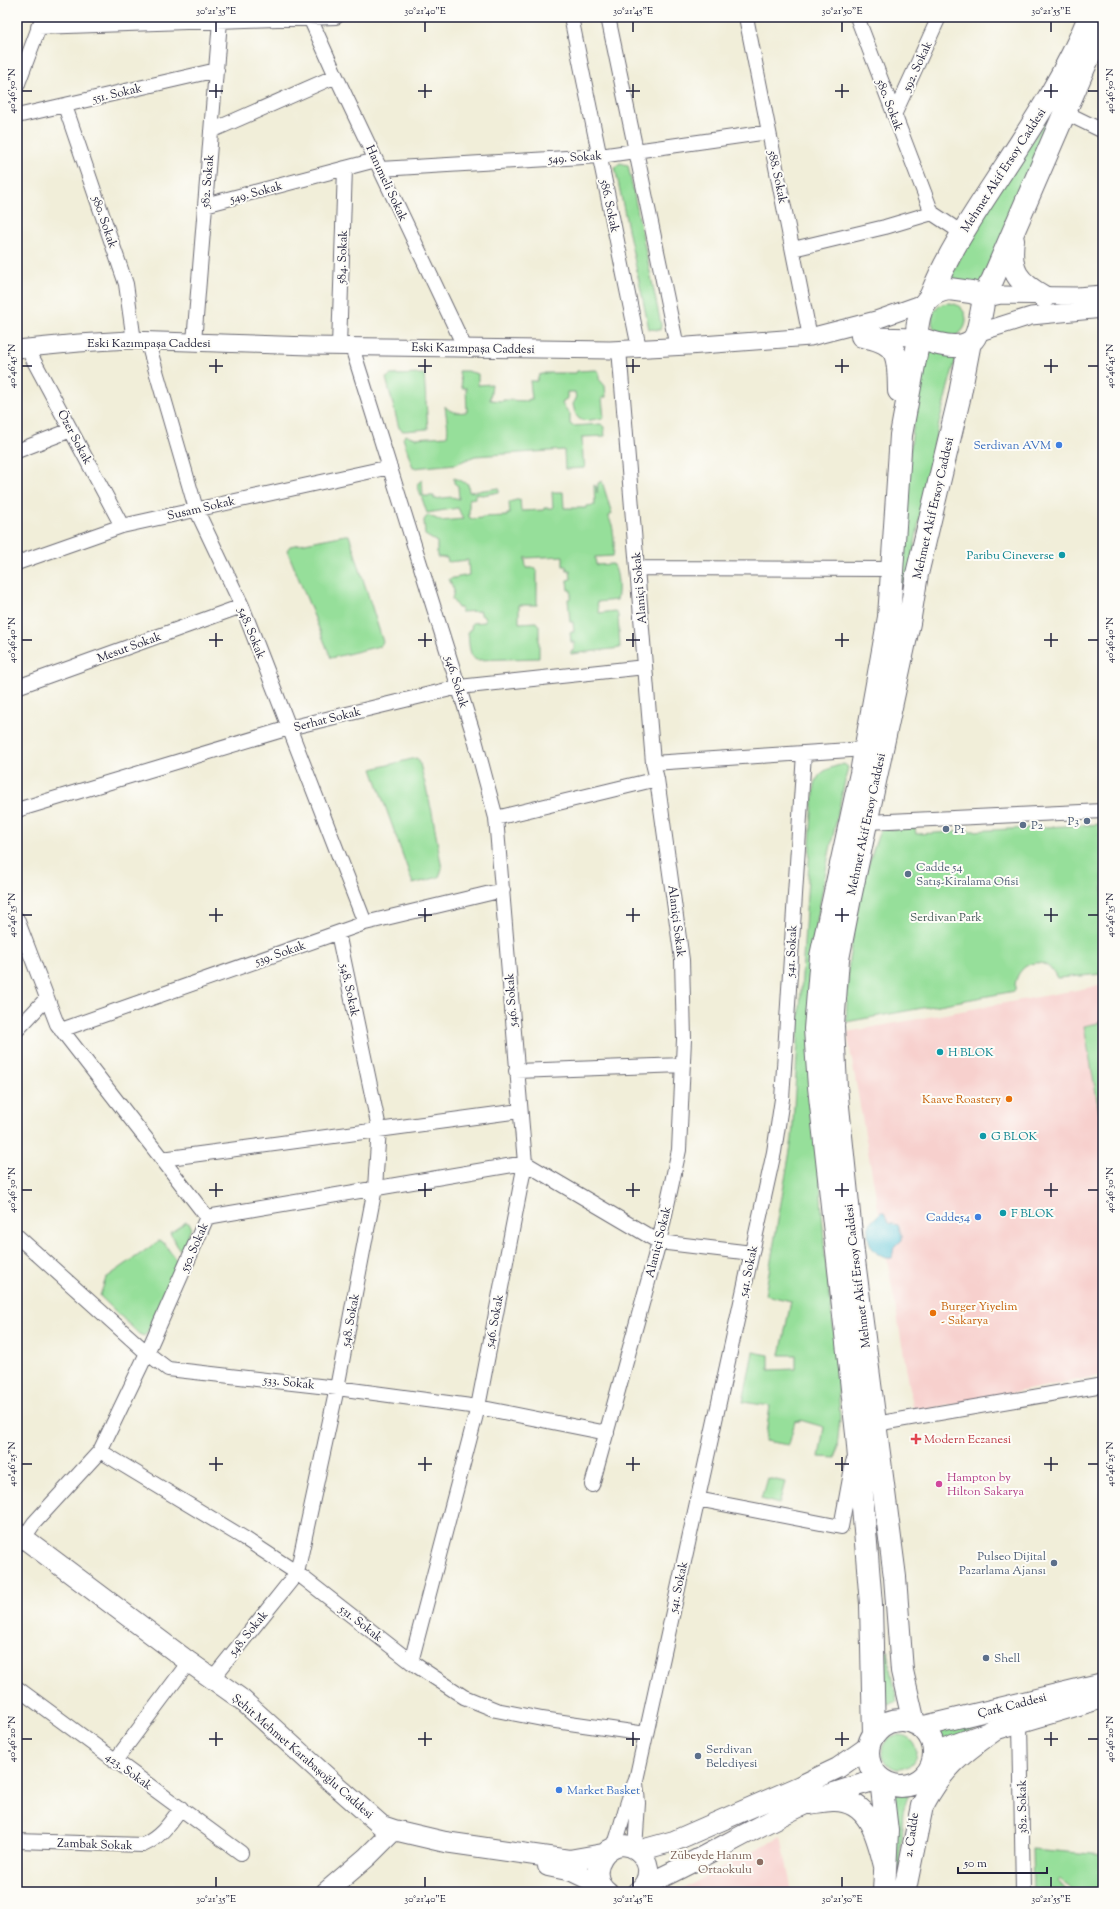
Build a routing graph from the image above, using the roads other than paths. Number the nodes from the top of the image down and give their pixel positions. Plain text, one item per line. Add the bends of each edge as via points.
1 (336, 17) edge
2 (571, 17) edge
3 (608, 17) edge
4 (746, 17) edge
5 (857, 17) edge
6 (939, 17) edge
7 (1089, 17) edge
8 (310, 18) edge
9 (220, 21) junction
10 (41, 22) edge
11 (1103, 24) edge
12 (217, 70) junction
13 (336, 76) junction
14 (17, 86) edge
15 (65, 106) junction
16 (1064, 112) junction
17 (894, 115) junction
18 (17, 116) edge
19 (212, 131) junction
20 (1103, 131) edge
21 (769, 132) junction
22 (636, 151) junction
23 (600, 156) junction
24 (378, 164) junction
25 (345, 168) junction
26 (205, 205) junction
27 (932, 213) junction
28 (1014, 231) junction
29 (962, 233) junction
30 (793, 249) junction
31 (931, 293) junction
32 (1103, 294) edge
33 (983, 297) junction
34 (1044, 297) junction
35 (1103, 309) edge
36 (862, 336) junction
37 (810, 337) junction
38 (918, 337) junction
39 (974, 338) junction
40 (140, 340) junction
41 (194, 342) junction
42 (346, 347) junction
43 (676, 347) junction
44 (22, 348) edge
45 (465, 348) junction
46 (639, 348) junction
47 (619, 349) junction
48 (71, 430) junction
49 (901, 435) junction
50 (17, 451) edge
51 (390, 467) junction
52 (196, 509) junction
53 (122, 526) junction
54 (17, 563) edge
55 (637, 568) junction
56 (892, 568) junction
57 (242, 606) junction
58 (645, 667) junction
59 (17, 687) edge
60 (459, 687) junction
61 (289, 728) junction
62 (865, 749) junction
63 (804, 753) junction
64 (653, 763) junction
65 (657, 779) junction
66 (17, 810) edge
67 (1103, 811) edge
68 (496, 818) junction
69 (868, 822) junction
70 (503, 890) junction
71 (17, 919) edge
72 (365, 923) junction
73 (338, 933) junction
74 (47, 998) junction
75 (17, 1030) edge
76 (61, 1030) junction
77 (683, 1065) junction
78 (516, 1071) junction
79 (520, 1111) junction
80 (379, 1128) junction
81 (162, 1159) junction
82 (525, 1163) junction
83 (375, 1188) junction
84 (207, 1217) junction
85 (17, 1236) edge
86 (659, 1242) junction
87 (752, 1253) junction
88 (147, 1353) junction
89 (1103, 1385) edge
90 (337, 1388) junction
91 (478, 1407) junction
92 (875, 1428) junction
93 (607, 1433) junction
94 (857, 1440) junction
95 (100, 1451) junction
96 (592, 1485) dead end
97 (697, 1499) junction
98 (20, 1536) edge
99 (297, 1573) junction
100 (189, 1662) junction
101 (411, 1662) junction
102 (212, 1679) junction
103 (1103, 1683) edge
104 (17, 1688) edge
105 (1103, 1698) edge
106 (1020, 1722) junction
107 (917, 1725) junction
108 (994, 1730) junction
109 (646, 1734) junction
110 (871, 1740) junction
111 (934, 1752) junction
112 (115, 1761) junction
113 (922, 1778) junction
114 (880, 1779) junction
115 (636, 1780) junction
116 (809, 1803) junction
117 (181, 1808) junction
118 (394, 1830) junction
119 (17, 1841) edge
120 (493, 1850) junction
121 (636, 1850) junction
122 (609, 1851) junction
123 (241, 1853) dead end
124 (885, 1866) junction
125 (603, 1889) edge
126 (639, 1890) edge
127 (898, 1891) edge
128 (326, 1892) edge
129 (1023, 1892) edge

1 - 8 street
2 - 23 street, 586. Sokak
3 - 22 street
4 - 21 street, 588. Sokak
5 - 17 street, 580. Sokak
6 - 17 street, 592. Sokak
7 - 29 main road, Mehmet Akif Ersoy Caddesi via 1052,94
8 - 9 street
8 - 13 street, Hanımeli Sokak
9 - 10 street
9 - 12 street, 582. Sokak
10 - 14 street
11 - 16 main road, Mehmet Akif Ersoy Caddesi
12 - 15 street, 551. Sokak
12 - 19 street, 582. Sokak
13 - 19 street
13 - 24 street, Hanımeli Sokak
15 - 18 street, 551. Sokak
15 - 40 street, 580. Sokak via 126,284
16 - 20 street
16 - 28 main road, Mehmet Akif Ersoy Caddesi
17 - 27 street, 580. Sokak
19 - 26 street, 582. Sokak
21 - 22 street, 549. Sokak
21 - 30 street, 588. Sokak
22 - 23 street, 549. Sokak
22 - 43 street
23 - 24 street, 549. Sokak
23 - 46 street, 586. Sokak
24 - 25 street, 549. Sokak
24 - 45 street, Hanımeli Sokak
25 - 26 street, 549. Sokak
25 - 42 street, 584. Sokak
26 - 41 street, 582. Sokak
27 - 29 street
27 - 30 street
28 - 33 main road, Mehmet Akif Ersoy Caddesi
28 - 34 main road via 1011,257 1014,269 1026,287
29 - 31 main road, Mehmet Akif Ersoy Caddesi
30 - 37 street, 588. Sokak
31 - 33 main road via 949,289 971,292
31 - 37 street, Eski Kazımpaşa Caddesi via 876,320
31 - 38 main road via 920,314
32 - 34 street
33 - 34 street
33 - 39 main road
35 - 39 street via 1031,316
36 - 37 street
36 - 38 street
36 - 49 main road via 879,339 889,345 896,355
37 - 43 street, Eski Kazımpaşa Caddesi
38 - 39 main road via 955,346
38 - 49 main road, Mehmet Akif Ersoy Caddesi
39 - 69 main road, Mehmet Akif Ersoy Caddesi via 917,574
40 - 41 street, Eski Kazımpaşa Caddesi
40 - 44 street, Eski Kazımpaşa Caddesi
40 - 52 street, 548. Sokak
41 - 42 street, Eski Kazımpaşa Caddesi
42 - 45 street, Eski Kazımpaşa Caddesi
42 - 51 street, 546. Sokak
43 - 46 street, Eski Kazımpaşa Caddesi
44 - 48 street, Özer Sokak
45 - 47 street, Eski Kazımpaşa Caddesi
46 - 47 street, Eski Kazımpaşa Caddesi
47 - 55 street, Alaniçi Sokak
48 - 50 street
48 - 53 street, Özer Sokak
49 - 56 main road, Mehmet Akif Ersoy Caddesi
51 - 52 street, Susam Sokak
51 - 60 street, 546. Sokak
52 - 53 street, Susam Sokak
52 - 57 street, 548. Sokak
53 - 54 street, Susam Sokak
55 - 56 street
55 - 58 street, Alaniçi Sokak
56 - 62 main road, Mehmet Akif Ersoy Caddesi via 889,617
57 - 59 street, Mesut Sokak
57 - 61 street, 548. Sokak
58 - 60 street, Serhat Sokak
58 - 64 street, Alaniçi Sokak
60 - 61 street, Serhat Sokak
60 - 68 street, 546. Sokak
61 - 66 street, Serhat Sokak
61 - 72 street, 548. Sokak
62 - 63 street
62 - 94 main road, Mehmet Akif Ersoy Caddesi via 821,956 815,1029
63 - 64 street
63 - 87 street, 541. Sokak via 782,1099 774,1152
64 - 65 street, Alaniçi Sokak
65 - 68 street
65 - 77 street, Alaniçi Sokak via 682,960
67 - 69 street
68 - 70 street, 546. Sokak
69 - 92 main road, Mehmet Akif Ersoy Caddesi via 838,959 833,1026 836,1087 853,1253
70 - 72 street, 539. Sokak
70 - 78 street, 546. Sokak
71 - 74 street, 550. Sokak
72 - 73 street, 539. Sokak
73 - 76 street, 539. Sokak
73 - 80 street, 548. Sokak
74 - 75 street
74 - 76 street, 550. Sokak
76 - 81 street, 550. Sokak
77 - 78 street
77 - 86 street, Alaniçi Sokak via 679,1150
78 - 79 street, 546. Sokak
79 - 80 street
79 - 82 street, 546. Sokak
80 - 81 street
80 - 83 street, 548. Sokak
81 - 84 street, 550. Sokak
82 - 83 street
82 - 86 street
82 - 91 street, 546. Sokak
83 - 84 street
83 - 90 street, 548. Sokak
84 - 88 street, 550. Sokak
85 - 88 street, 533. Sokak
86 - 87 street
86 - 93 street, Alaniçi Sokak
87 - 97 street, 541. Sokak
88 - 90 street, 533. Sokak via 168,1369
88 - 95 street, 550. Sokak
89 - 92 street via 887,1422
90 - 91 street, 533. Sokak
90 - 99 street, 548. Sokak
91 - 93 street, 533. Sokak
91 - 101 street, 546. Sokak
92 - 107 main road, Mehmet Akif Ersoy Caddesi via 895,1577 902,1671
93 - 96 street, Alaniçi Sokak
94 - 97 street via 841,1527
94 - 110 main road, Mehmet Akif Ersoy Caddesi via 871,1604
95 - 98 street, 550. Sokak
95 - 99 street, 531. Sokak
97 - 109 street, 541. Sokak
98 - 100 main road, Şehit Mehmet Karabaşoğlu Caddesi
99 - 101 street, 531. Sokak
99 - 102 street, 548. Sokak
100 - 102 main road, Şehit Mehmet Karabaşoğlu Caddesi
100 - 112 street
101 - 109 street, 531. Sokak via 464,1697 496,1710
102 - 118 main road, Şehit Mehmet Karabaşoğlu Caddesi via 257,1713 382,1826
103 - 107 main road, Çark Caddesi
104 - 112 street, 423. Sokak
105 - 106 main road, Çark Caddesi
106 - 108 main road, Çark Caddesi
106 - 129 street, 382. Sokak
107 - 110 main road via 899,1720 892,1721 879,1728
107 - 111 main road via 930,1738
108 - 111 main road, Çark Caddesi
108 - 127 main road via 951,1763 937,1779 922,1806
109 - 115 street, 541. Sokak
110 - 114 main road via 868,1762
110 - 121 main road via 838,1768 674,1841
111 - 113 main road via 931,1767
112 - 117 street, 423. Sokak
113 - 114 main road via 916,1783 902,1786 887,1784
113 - 127 main road, 2. Cadde
114 - 116 main road via 846,1788
114 - 124 main road, 2. Cadde via 887,1831
115 - 121 street
115 - 122 street via 626,1801 622,1826
116 - 124 main road via 845,1801 860,1810 872,1824
116 - 126 main road via 744,1834
117 - 119 street, Zambak Sokak via 166,1829 143,1846
117 - 123 street, 423. Sokak
118 - 120 main road, Şehit Mehmet Karabaşoğlu Caddesi
118 - 128 main road via 368,1857
120 - 122 main road, Şehit Mehmet Karabaşoğlu Caddesi via 569,1860
120 - 125 main road, Şehit Mehmet Karabaşoğlu Caddesi via 525,1861 572,1871
121 - 122 main road, Şehit Mehmet Karabaşoğlu Caddesi via 621,1846
121 - 126 main road via 648,1866 647,1880
122 - 125 main road via 597,1869
124 - 127 main road, 2. Cadde

